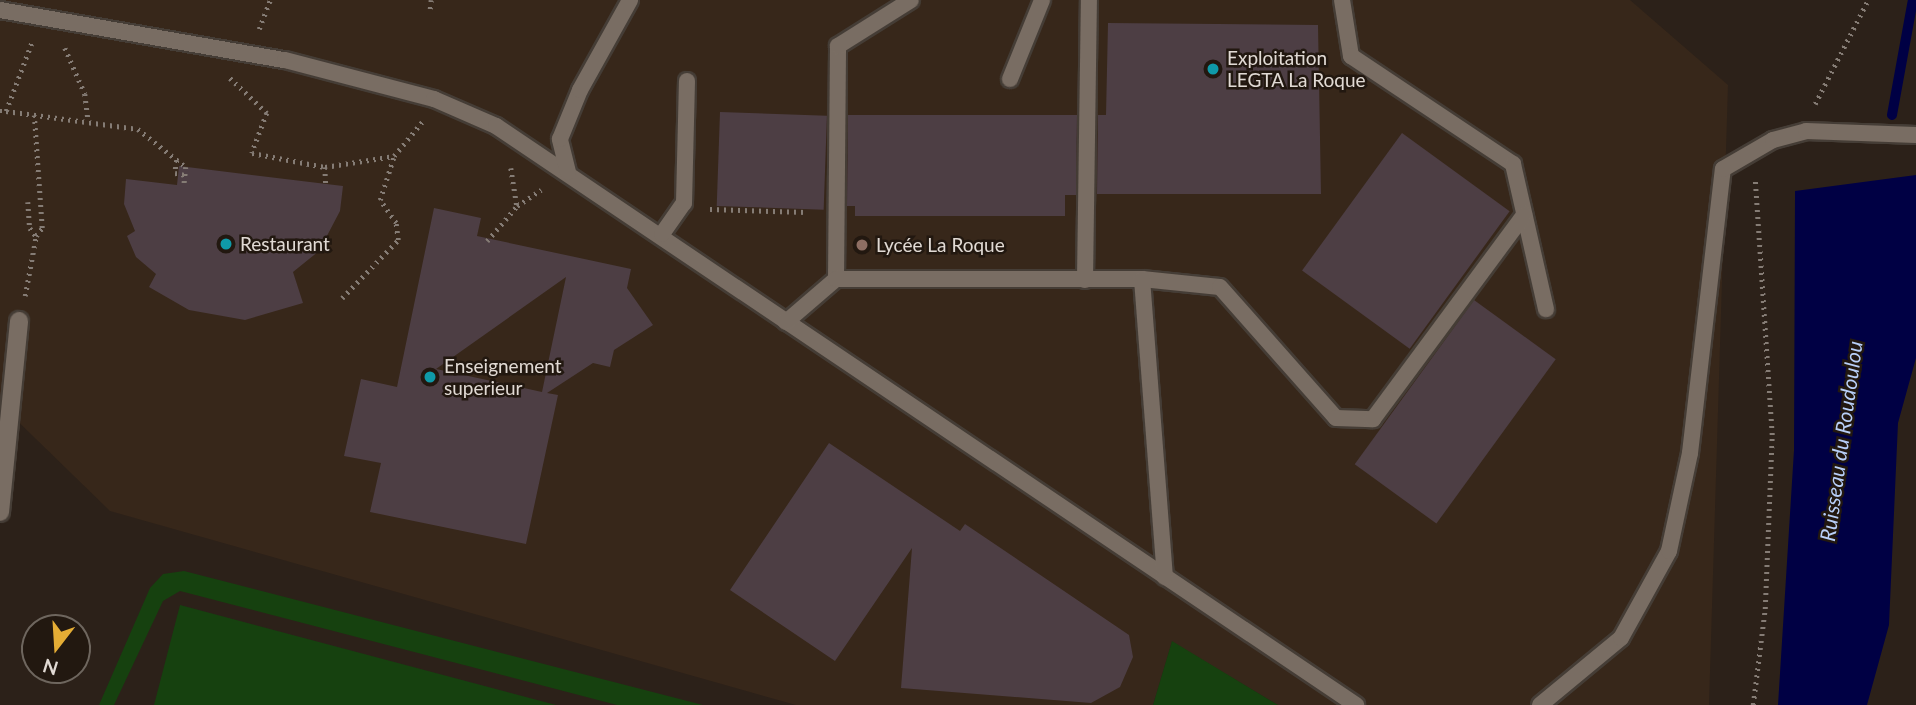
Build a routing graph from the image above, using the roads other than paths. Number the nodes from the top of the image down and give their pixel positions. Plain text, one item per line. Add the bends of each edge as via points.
1 (630, 0) edge
2 (911, 0) edge
3 (1042, 0) edge
4 (1089, 0) edge
5 (1342, 0) edge
6 (0, 10) edge
7 (1010, 79) dead end
8 (687, 82) dead end
9 (1916, 135) edge
10 (568, 172) junction
11 (1524, 215) junction
12 (662, 234) junction
13 (836, 279) junction
14 (1142, 279) junction
15 (1085, 280) junction
16 (1546, 309) dead end
17 (19, 321) dead end
18 (786, 322) junction
19 (4, 429) edge
20 (0, 512) edge
21 (1165, 577) junction
22 (1356, 705) edge
23 (1540, 705) edge

1 - 10 lane via 580,90 560,139
2 - 13 lane via 838,46
3 - 7 lane
4 - 15 lane
5 - 11 lane via 1351,56 1513,164
6 - 10 lane via 220,47 434,99 496,125
8 - 12 lane via 684,203
9 - 23 lane via 1806,131 1773,140 1723,169 1690,453 1669,551 1621,638
10 - 12 lane
11 - 14 lane via 1373,419 1336,418 1220,287
11 - 16 lane
12 - 18 lane
13 - 15 lane
13 - 18 lane
14 - 15 lane
14 - 21 lane
17 - 19 street
18 - 21 lane
19 - 20 street
21 - 22 lane

